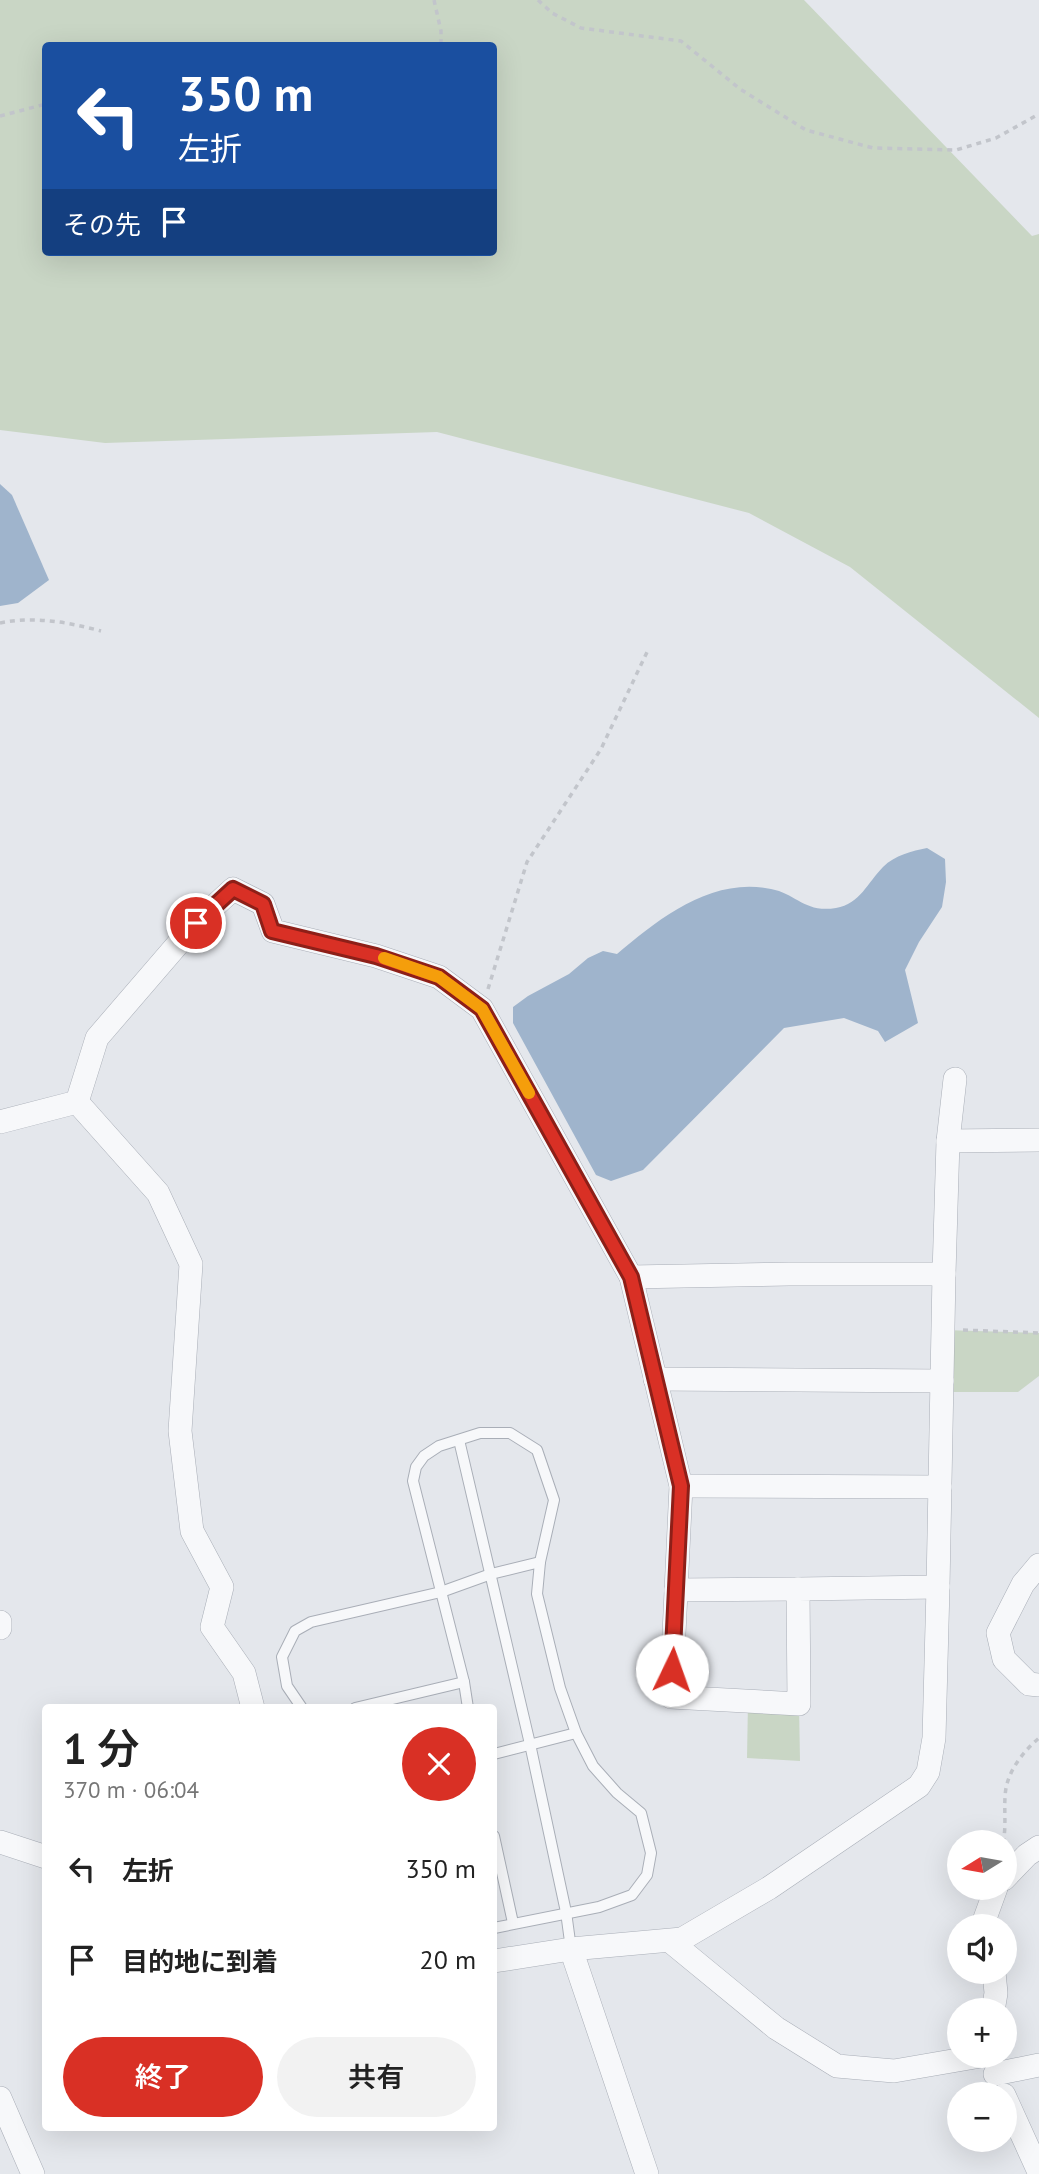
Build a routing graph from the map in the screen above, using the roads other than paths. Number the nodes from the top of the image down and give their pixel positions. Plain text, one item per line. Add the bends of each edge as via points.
1 (955, 1079) dead end
2 (77, 1102) junction
3 (0, 1122) edge
4 (1039, 1140) edge
5 (948, 1141) junction
6 (944, 1274) junction
7 (631, 1277) junction
8 (655, 1379) junction
9 (942, 1381) junction
10 (458, 1440) junction
11 (681, 1486) junction
12 (940, 1487) junction
13 (540, 1562) junction
14 (1039, 1565) edge
15 (491, 1574) junction
16 (938, 1587) junction
17 (798, 1589) junction
18 (676, 1590) junction
19 (441, 1592) junction
20 (0, 1622) edge
21 (0, 1628) edge
22 (464, 1682) junction
23 (1039, 1685) edge
24 (252, 1704) edge
25 (299, 1704) edge
26 (372, 1704) edge
27 (467, 1704) edge
28 (576, 1733) junction
29 (530, 1744) junction
30 (497, 1753) edge
31 (0, 1842) edge
32 (1039, 1847) edge
33 (42, 1856) edge
34 (1017, 1865) edge
35 (497, 1873) edge
36 (566, 1912) junction
37 (513, 1923) junction
38 (497, 1927) edge
39 (670, 1941) junction
40 (570, 1949) junction
41 (497, 1961) edge
42 (1039, 2065) edge
43 (994, 2075) edge
44 (0, 2098) edge
45 (1039, 2172) edge
46 (33, 2174) edge
47 (647, 2174) edge

1 - 5 street
2 - 3 street
2 - 7 street via 97,1038 196,923 233,889 263,904 272,931 376,956 439,977 482,1009
2 - 24 street via 158,1193 191,1264 180,1431 192,1531 222,1587 212,1627 244,1673
4 - 5 street
5 - 6 street
6 - 7 street
6 - 9 street
7 - 8 street
8 - 9 street
8 - 11 street
9 - 12 street
10 - 13 lane via 480,1433 510,1433 537,1450 554,1500
10 - 15 lane
10 - 19 lane via 424,1456 413,1481
11 - 12 street
11 - 18 street
12 - 16 street
13 - 15 lane
13 - 28 lane via 537,1594
14 - 23 street via 1023,1584 998,1633 1004,1659 1029,1684
15 - 19 lane
15 - 29 lane
16 - 17 street
16 - 39 street via 934,1738 928,1772 919,1786 769,1888 682,1939
17 - 18 street
17 - 18 street via 799,1704 671,1697
19 - 22 lane
19 - 25 lane via 311,1622 295,1631 282,1657 287,1686
20 - 21 street
22 - 26 lane
22 - 27 lane
28 - 29 lane
28 - 36 lane via 593,1766 641,1813 651,1853 647,1875 632,1895
29 - 30 lane
29 - 36 lane
31 - 33 street
32 - 34 street
35 - 37 lane
36 - 37 lane
36 - 40 lane
37 - 38 lane
39 - 40 street
39 - 43 street via 776,2028 837,2066
40 - 41 street
40 - 47 street
42 - 43 street
43 - 45 street
44 - 46 street

